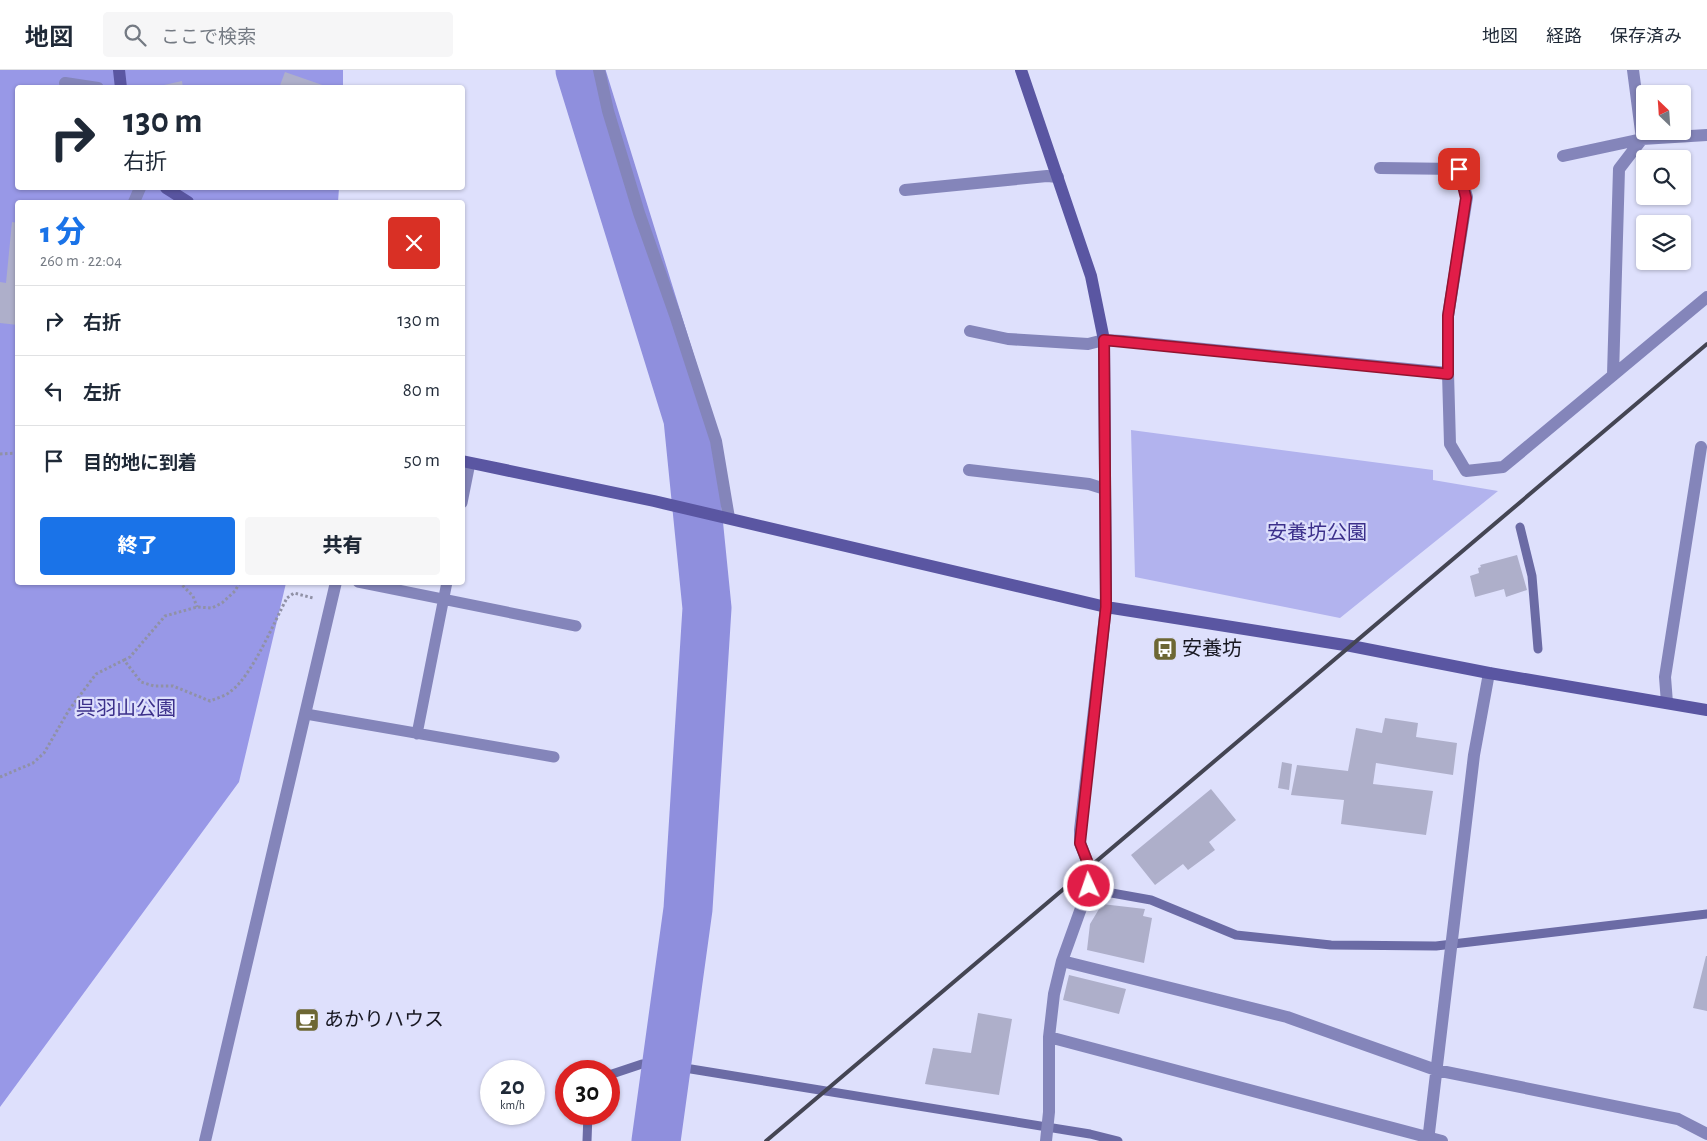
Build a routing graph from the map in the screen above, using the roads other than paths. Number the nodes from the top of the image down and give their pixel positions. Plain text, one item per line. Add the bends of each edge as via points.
1 (119, 70) edge
2 (599, 70) edge
3 (1021, 70) edge
4 (1633, 70) edge
5 (64, 83) dead end
6 (78, 85) edge
7 (121, 85) edge
8 (1636, 93) edge
9 (1707, 135) edge
10 (1691, 136) edge
11 (1637, 140) edge
12 (1641, 140) edge
13 (1563, 156) dead end
14 (1380, 168) dead end
15 (1058, 177) junction
16 (169, 190) edge
17 (905, 190) dead end
18 (185, 200) edge
19 (1707, 297) edge
20 (970, 331) dead end
21 (1104, 340) junction
22 (1448, 374) junction
23 (1614, 375) junction
24 (1701, 447) dead end
25 (466, 462) edge
26 (969, 470) dead end
27 (1105, 489) junction
28 (729, 518) junction
29 (335, 585) edge
30 (373, 585) edge
31 (446, 585) edge
32 (444, 599) junction
33 (1106, 607) junction
34 (576, 626) dead end
35 (1489, 673) junction
36 (1667, 703) junction
37 (1707, 710) edge
38 (306, 714) junction
39 (417, 734) junction
40 (554, 757) dead end
41 (1062, 961) junction
42 (1048, 1038) junction
43 (1436, 1070) junction
44 (1707, 1134) edge
45 (1428, 1139) edge
46 (206, 1141) edge
47 (1046, 1141) edge
48 (1442, 1141) edge

1 - 7 street
2 - 28 street via 639,213 716,441
3 - 15 street
4 - 8 street
5 - 6 street
9 - 10 street
11 - 13 street
12 - 23 street via 1619,168
14 - 22 street via 1459,169 1466,198 1448,316
15 - 17 street
15 - 21 street via 1091,276
16 - 18 street
19 - 23 street
20 - 21 street via 1008,339 1088,344
21 - 22 street
21 - 27 street
22 - 23 street via 1450,444 1466,471 1503,467
24 - 36 street via 1665,677
25 - 28 street
26 - 27 street via 1089,484
27 - 33 street
28 - 33 street
29 - 38 street
30 - 32 lane
31 - 32 lane
32 - 34 lane
32 - 39 lane
33 - 35 street via 1351,646
33 - 41 street via 1080,836 1089,866 1089,886
35 - 36 street
35 - 43 street via 1474,755
36 - 37 street
38 - 39 lane
38 - 46 street
39 - 40 lane
41 - 42 street
41 - 43 street via 1287,1017
42 - 45 street
42 - 47 street
43 - 44 street via 1678,1119
43 - 45 street
45 - 48 street

